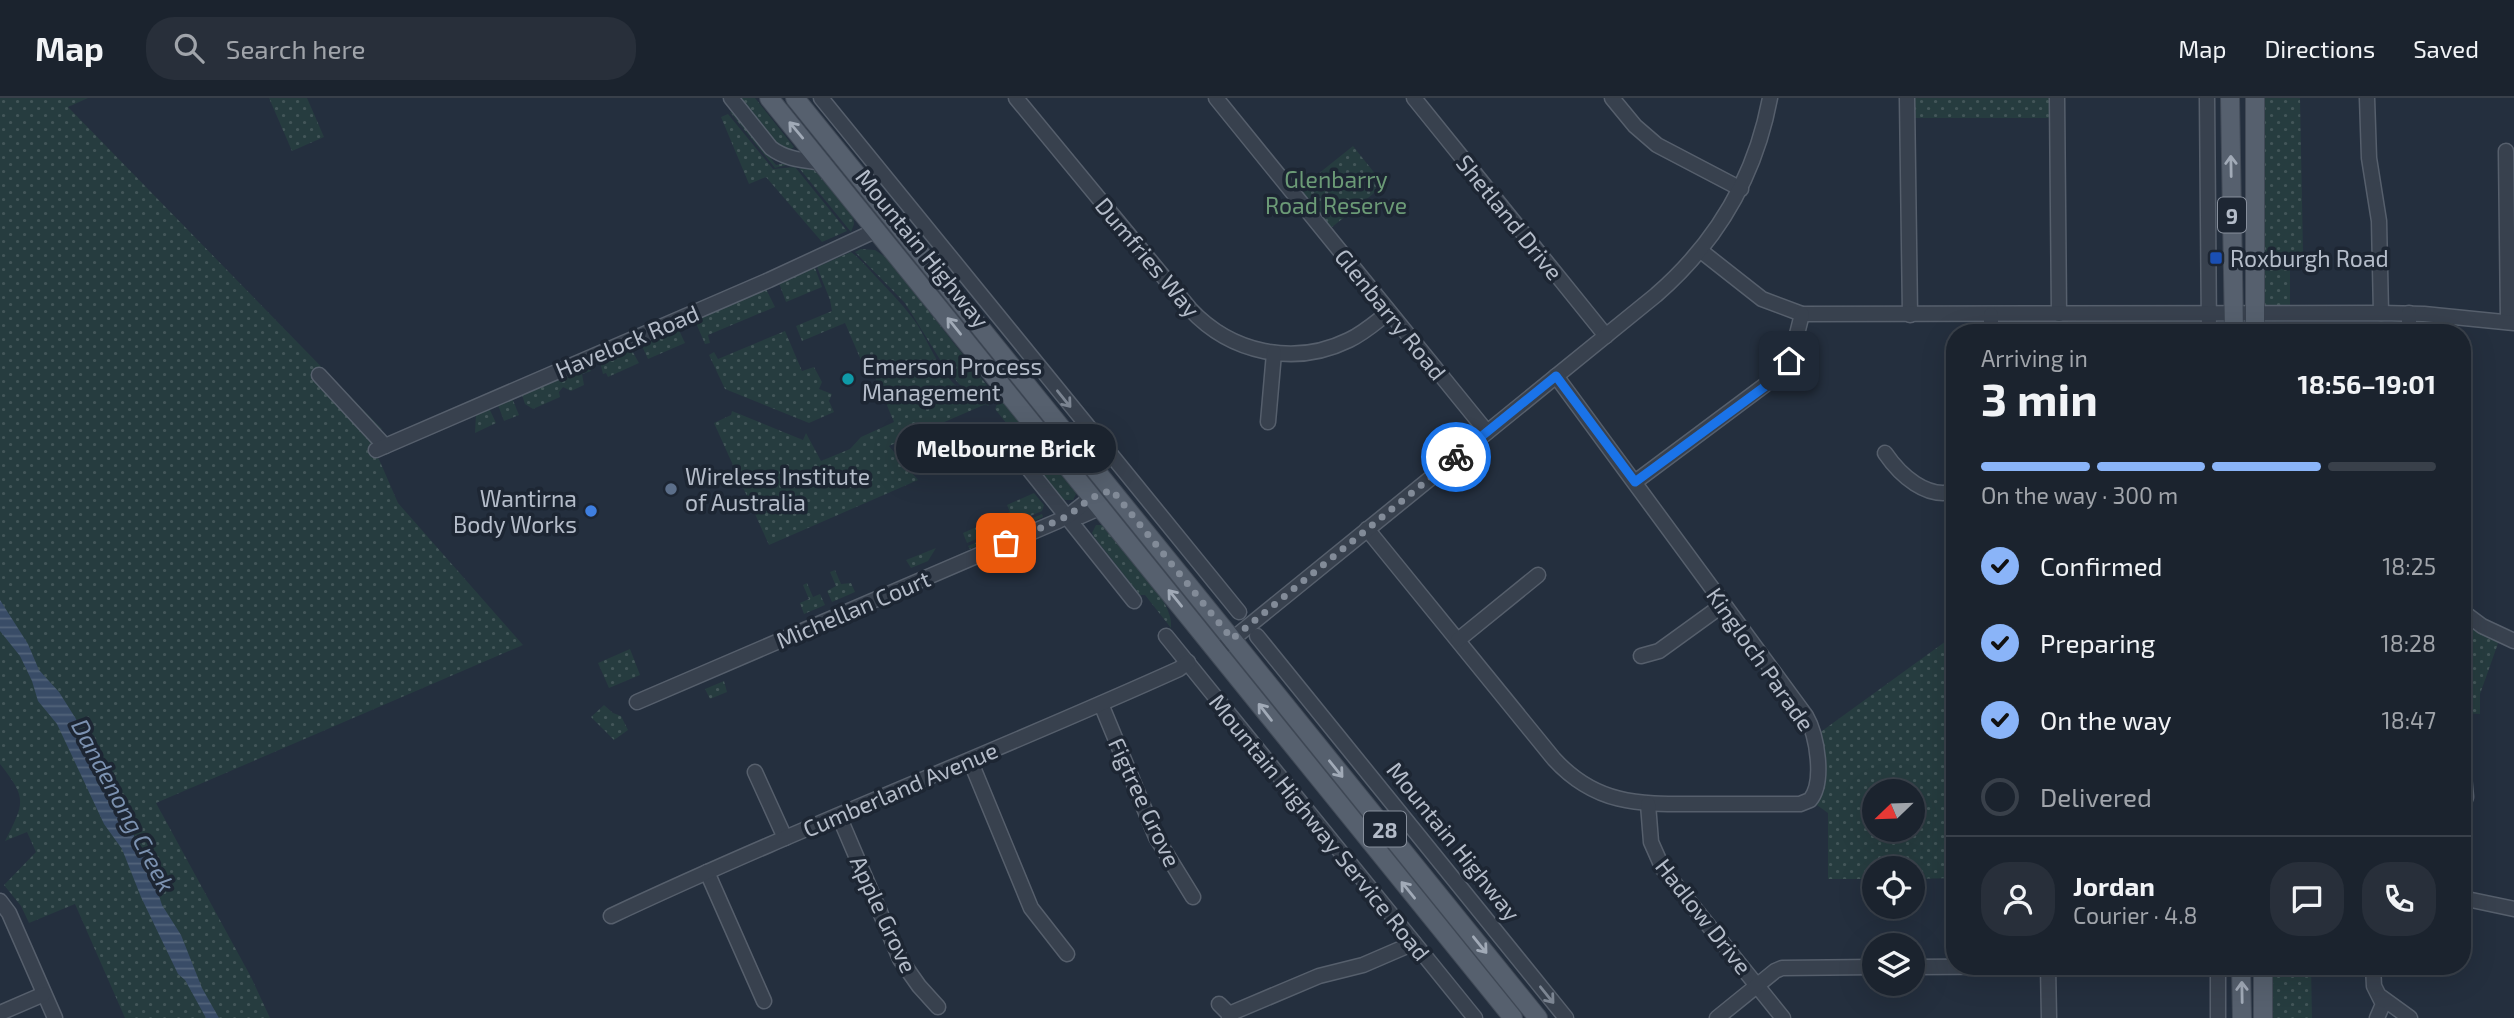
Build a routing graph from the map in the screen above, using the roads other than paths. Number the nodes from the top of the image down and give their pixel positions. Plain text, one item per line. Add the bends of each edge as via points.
1 (731, 98) edge
2 (769, 98) edge
3 (794, 98) edge
4 (821, 98) edge
5 (1016, 98) edge
6 (1216, 98) edge
7 (1414, 98) edge
8 (1612, 98) edge
9 (1770, 98) edge
10 (1907, 98) edge
11 (2057, 98) edge
12 (2207, 98) edge
13 (2230, 98) edge
14 (2255, 98) edge
15 (2367, 98) edge
16 (2505, 151) dead end
17 (823, 163) junction
18 (1741, 189) junction
19 (892, 218) junction
20 (877, 230) junction
21 (1701, 251) junction
22 (1389, 312) junction
23 (2209, 313) junction
24 (2381, 313) junction
25 (2409, 313) junction
26 (1802, 314) junction
27 (2059, 314) junction
28 (2233, 314) junction
29 (1910, 315) junction
30 (1991, 315) junction
31 (2511, 323) edge
32 (1991, 324) edge
33 (2209, 324) edge
34 (2234, 324) edge
35 (2253, 324) edge
36 (2257, 324) edge
37 (2276, 324) edge
38 (2409, 324) edge
39 (1606, 336) junction
40 (1274, 354) junction
41 (319, 375) dead end
42 (1556, 376) junction
43 (1268, 422) dead end
44 (1487, 432) junction
45 (1008, 443) dead end
46 (1885, 453) dead end
47 (1635, 482) junction
48 (1112, 490) junction
49 (1946, 493) edge
50 (1095, 503) junction
51 (1068, 516) junction
52 (1367, 529) junction
53 (1538, 575) dead end
54 (1135, 601) dead end
55 (1724, 604) junction
56 (1239, 612) dead end
57 (2471, 618) edge
58 (1166, 636) dead end
59 (1257, 636) dead end
60 (1232, 639) junction
61 (1458, 639) junction
62 (2514, 640) edge
63 (1217, 651) junction
64 (1641, 656) dead end
65 (1188, 662) junction
66 (1273, 690) junction
67 (1304, 694) junction
68 (637, 702) dead end
69 (1101, 704) junction
70 (1310, 736) junction
71 (970, 760) junction
72 (1308, 766) junction
73 (755, 772) dead end
74 (1648, 804) junction
75 (839, 816) junction
76 (785, 838) junction
77 (707, 872) junction
78 (1194, 897) dead end
79 (2471, 900) edge
80 (0, 901) edge
81 (2514, 909) edge
82 (611, 916) dead end
83 (1414, 943) junction
84 (1067, 954) dead end
85 (1862, 967) edge
86 (1925, 967) edge
87 (1946, 967) edge
88 (2048, 975) edge
89 (2218, 975) edge
90 (2241, 975) edge
91 (2263, 975) edge
92 (2373, 975) edge
93 (1757, 986) junction
94 (44, 995) junction
95 (2381, 998) junction
96 (764, 1001) dead end
97 (938, 1007) dead end
98 (1226, 1012) edge
99 (0, 1013) edge
100 (55, 1018) edge
101 (1475, 1018) edge
102 (1513, 1018) edge
103 (1538, 1018) edge
104 (1566, 1018) edge
105 (1717, 1018) edge
106 (1783, 1018) edge
107 (2049, 1018) edge
108 (2218, 1018) edge
109 (2242, 1018) edge
110 (2263, 1018) edge
111 (2377, 1018) edge
112 (2410, 1018) edge

1 - 17 street via 771,148 787,158
17 -> 2 main road, Mountain Highway / 28
3 - 19 main road, Mountain Highway / 28
4 -> 56 street
5 - 40 street, Dumfries Way via 1199,319 1241,345
6 - 22 street, Glenbarry Road
7 - 39 street, Shetland Drive
8 - 18 street via 1657,145
9 - 18 street via 1761,138
10 - 29 street
11 - 27 street
12 - 23 street
28 -> 13 main road, 9
14 - 36 main road, 9
15 - 24 street via 2369,158 2379,221
16 - 31 street
17 - 20 main road, Mountain Highway / 28
18 - 21 street
19 - 20 main road
19 - 48 main road, Mountain Highway / 28
20 - 41 street, Havelock Road via 381,448
50 -> 20 main road, Mountain Highway / 28
21 - 26 street via 1762,299
21 - 39 street
22 - 40 street, Dumfries Way via 1341,343 1316,351
22 - 44 street, Glenbarry Road
23 - 27 street
23 - 28 street
23 - 33 street
24 - 25 street
24 - 37 street
25 - 31 street
25 - 38 street
26 - 29 street
26 - 47 street via 1792,354 1781,373
27 - 30 street
28 - 34 main road, 9
28 - 35 street
29 - 30 street
30 - 32 street
39 - 42 street
40 - 43 street
42 - 44 street
42 - 47 street, Kingloch Parade
44 - 52 street
45 - 51 street
46 - 49 street via 1896,468 1925,490
47 - 55 street, Kingloch Parade
48 - 50 main road
48 - 60 main road, Mountain Highway / 28
50 - 51 street, Michellan Court via 1081,516
63 -> 50 main road, Mountain Highway / 28
51 - 54 street
51 - 68 street, Michellan Court
52 - 60 street
52 - 61 street, Kingloch Parade
53 - 61 street
55 - 64 street via 1659,651
55 - 74 street, Kingloch Parade via 1812,727 1816,791 1800,804
57 - 62 street
58 - 65 street, Mountain Highway Service Road
59 - 67 street
60 - 63 street
60 - 66 main road, Mountain Highway / 28
61 - 74 street, Kingloch Parade via 1567,772 1601,794
72 -> 63 main road, Mountain Highway / 28
65 - 69 street, Cumberland Avenue
65 - 83 street, Mountain Highway Service Road
66 - 67 street
66 - 70 main road, Mountain Highway / 28
67 -> 104 street, Mountain Highway
69 - 71 street, Cumberland Avenue
69 - 78 street, Figtree Grove via 1156,837
70 - 72 main road via 1315,756
70 -> 103 main road, Mountain Highway / 28
71 - 75 street, Cumberland Avenue
71 - 84 street via 1031,908
102 -> 72 main road, Mountain Highway / 28
73 - 76 street
74 - 93 street, Hadlow Drive via 1649,833 1663,869
75 - 76 street, Cumberland Avenue
75 - 97 street, Apple Grove via 900,959
76 - 77 street, Cumberland Avenue
77 - 82 street, Cumberland Avenue
77 - 96 street
79 - 81 street
80 - 94 street
83 - 98 street
83 - 101 street, Mountain Highway Service Road
85 - 93 street via 1786,967
86 - 87 street
88 - 107 street
89 - 108 street
109 -> 90 main road
91 - 110 main road
92 - 95 street
93 - 105 street
93 - 106 street, Hadlow Drive
94 - 99 street
94 - 100 street
95 - 111 street via 2383,1007
95 - 112 street

